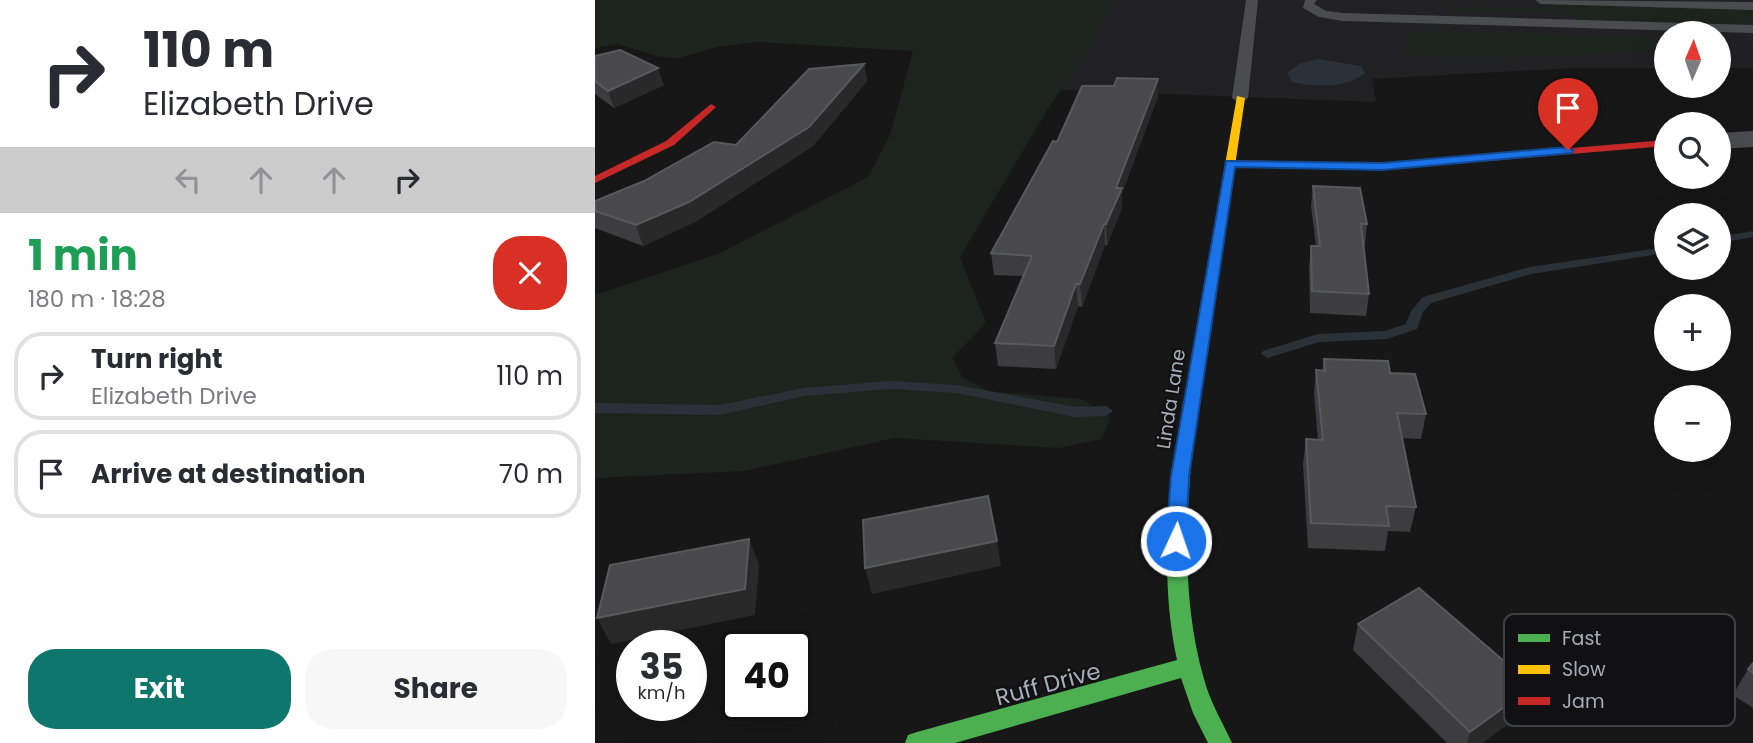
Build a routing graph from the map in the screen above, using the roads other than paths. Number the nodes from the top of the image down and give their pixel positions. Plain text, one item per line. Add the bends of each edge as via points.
1 (1252, 0) edge
2 (1311, 0) edge
3 (1541, 0) edge
4 (1753, 5) edge
5 (1753, 29) edge
6 (1240, 98) joint
7 (711, 107) dead end
8 (1753, 139) edge
9 (1731, 140) edge
10 (1654, 144) edge
11 (1230, 163) junction
12 (595, 180) edge
13 (1191, 666) junction
14 (917, 743) edge
15 (1220, 743) edge

1 - 6 lane
2 - 5 lane via 1307,5 1315,11 1343,17
3 - 4 lane
6 - 11 street, Linda Lane
7 - 12 street via 670,143
8 - 9 street
10 - 11 street via 1382,167
11 - 13 street, Linda Lane via 1180,476 1175,559
13 - 14 street, Ruff Drive
13 - 15 street, Linda Lane via 1201,704

